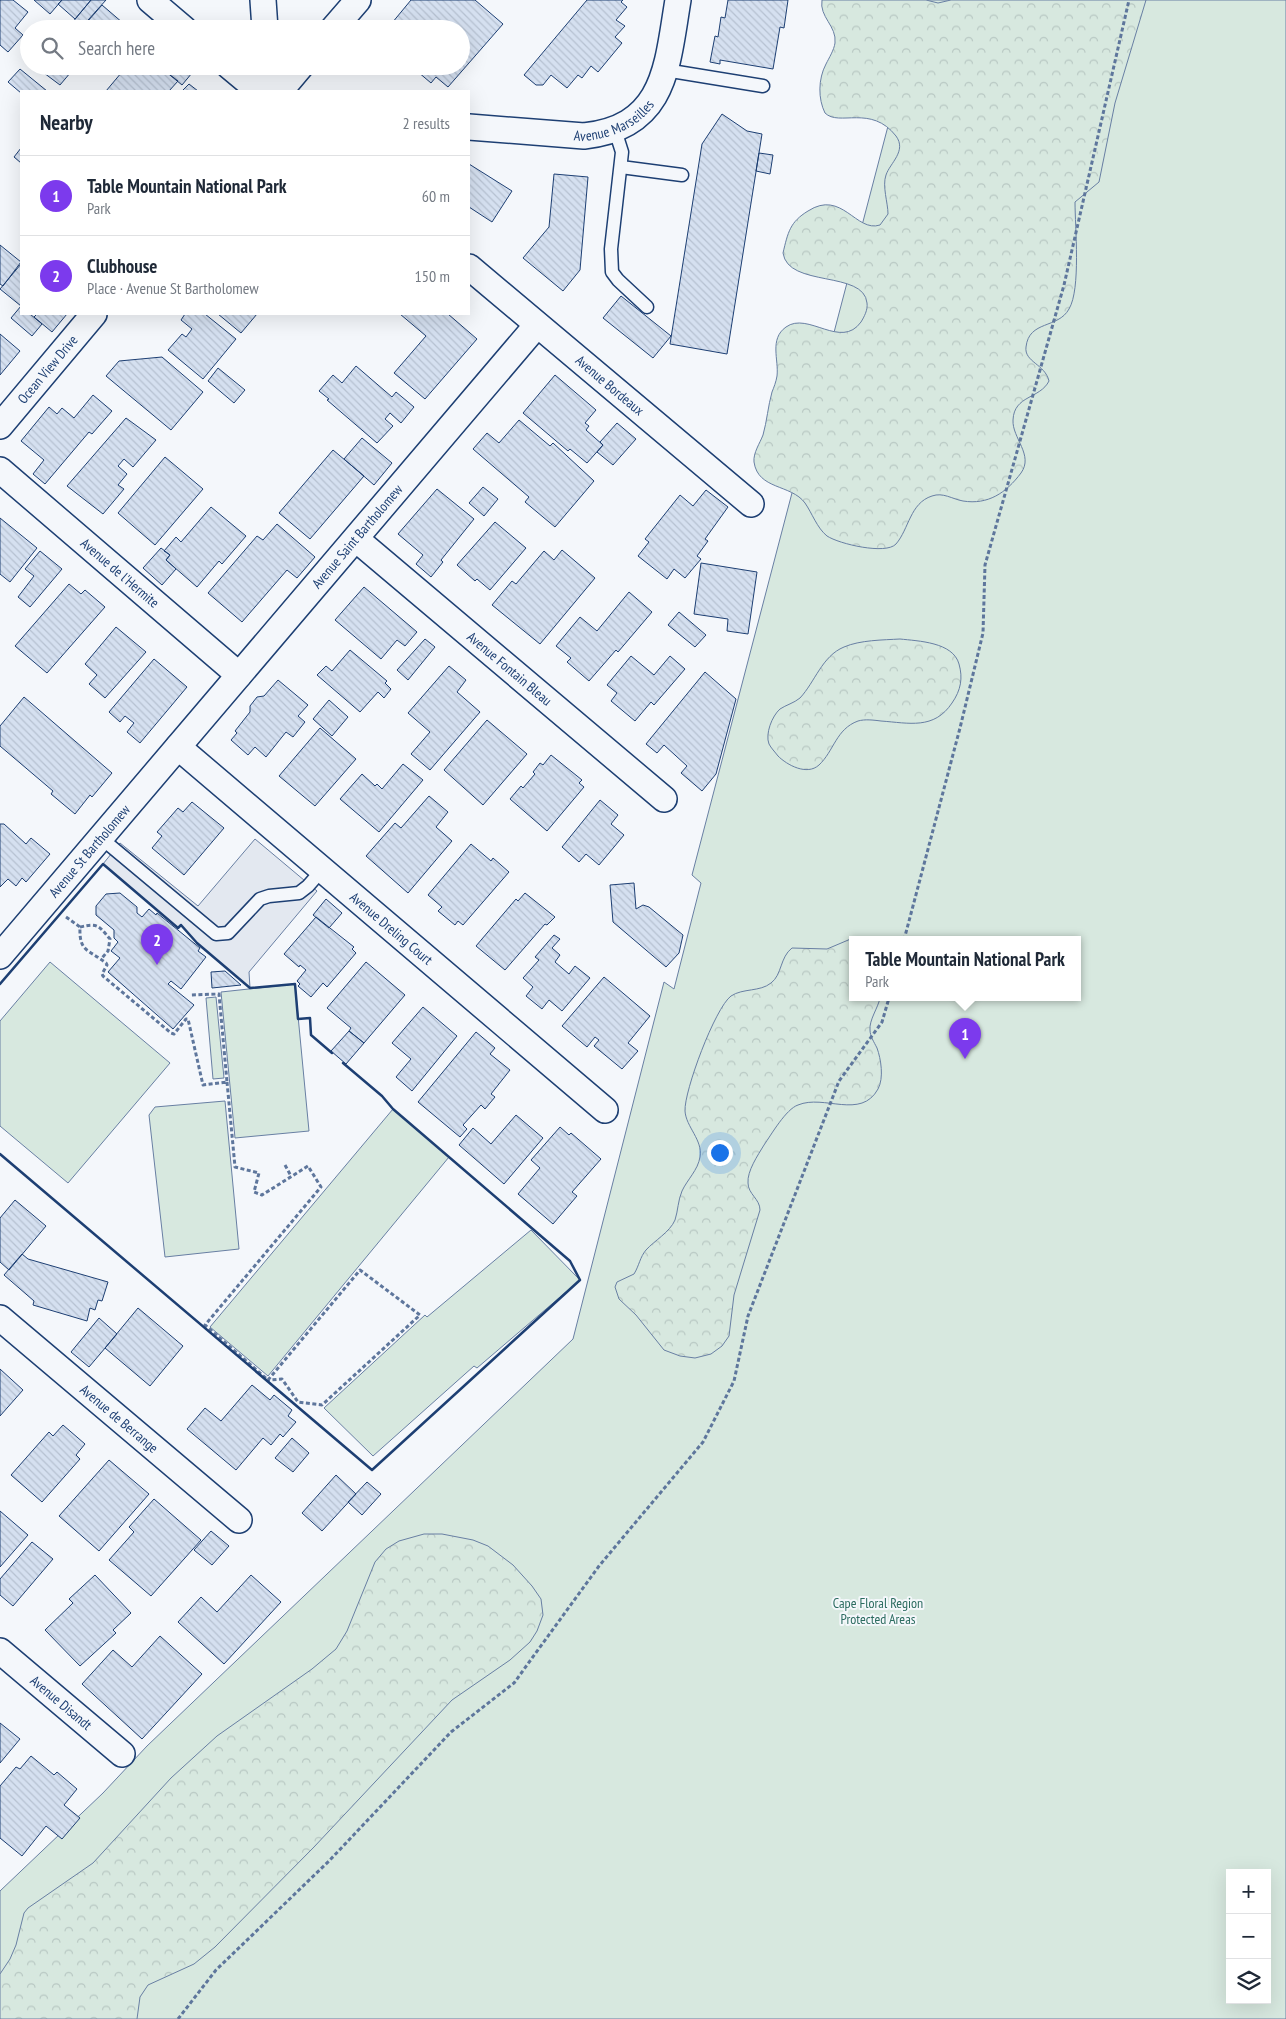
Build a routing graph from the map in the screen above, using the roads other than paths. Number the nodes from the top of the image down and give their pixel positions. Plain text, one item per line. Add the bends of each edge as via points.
1 (150, 0) edge
2 (263, 0) edge
3 (358, 0) edge
4 (678, 0) edge
5 (173, 20) edge
6 (265, 20) edge
7 (341, 20) edge
8 (665, 70) junction
9 (240, 75) edge
10 (269, 75) edge
11 (293, 75) edge
12 (763, 86) dead end
13 (258, 90) edge
14 (270, 90) edge
15 (281, 90) edge
16 (470, 127) edge
17 (615, 130) junction
18 (621, 167) junction
19 (682, 175) dead end
20 (470, 268) edge
21 (647, 307) dead end
22 (93, 315) edge
23 (537, 325) junction
24 (0, 426) edge
25 (0, 470) edge
26 (751, 504) dead end
27 (356, 538) junction
28 (239, 675) junction
29 (178, 747) junction
30 (664, 799) dead end
31 (101, 838) junction
32 (322, 870) junction
33 (0, 956) edge
34 (605, 1110) dead end
35 (0, 1318) edge
36 (239, 1520) dead end
37 (0, 1651) edge
38 (122, 1754) dead end

1 - 5 street
2 - 6 street
3 - 7 street
4 - 8 street, Avenue Marseilles
8 - 12 lane
8 - 17 street, Avenue Marseilles via 649,104
9 - 13 street
10 - 14 street
11 - 15 street
16 - 17 street, Avenue Marseilles via 565,136
17 - 18 lane via 622,152
18 - 19 lane
18 - 21 lane via 611,249 612,272
20 - 23 street, Avenue Bordeaux
22 - 24 street, Ocean View Drive
23 - 26 street, Avenue Bordeaux
23 - 27 street, Avenue Saint Bartholomew
25 - 28 street, Avenue de l'Hermite
27 - 28 street, Avenue Saint Bartholomew
27 - 30 street, Avenue Fontain Bleau
28 - 29 street, Avenue Saint Bartholomew
29 - 31 street, Avenue St Bartholomew
29 - 32 street, Avenue Dreling Court
31 - 32 lane via 216,934 228,933 264,896 304,890
31 - 33 street, Avenue St Bartholomew
32 - 34 street, Avenue Dreling Court
35 - 36 street, Avenue de Berrange
37 - 38 street, Avenue Disandt

